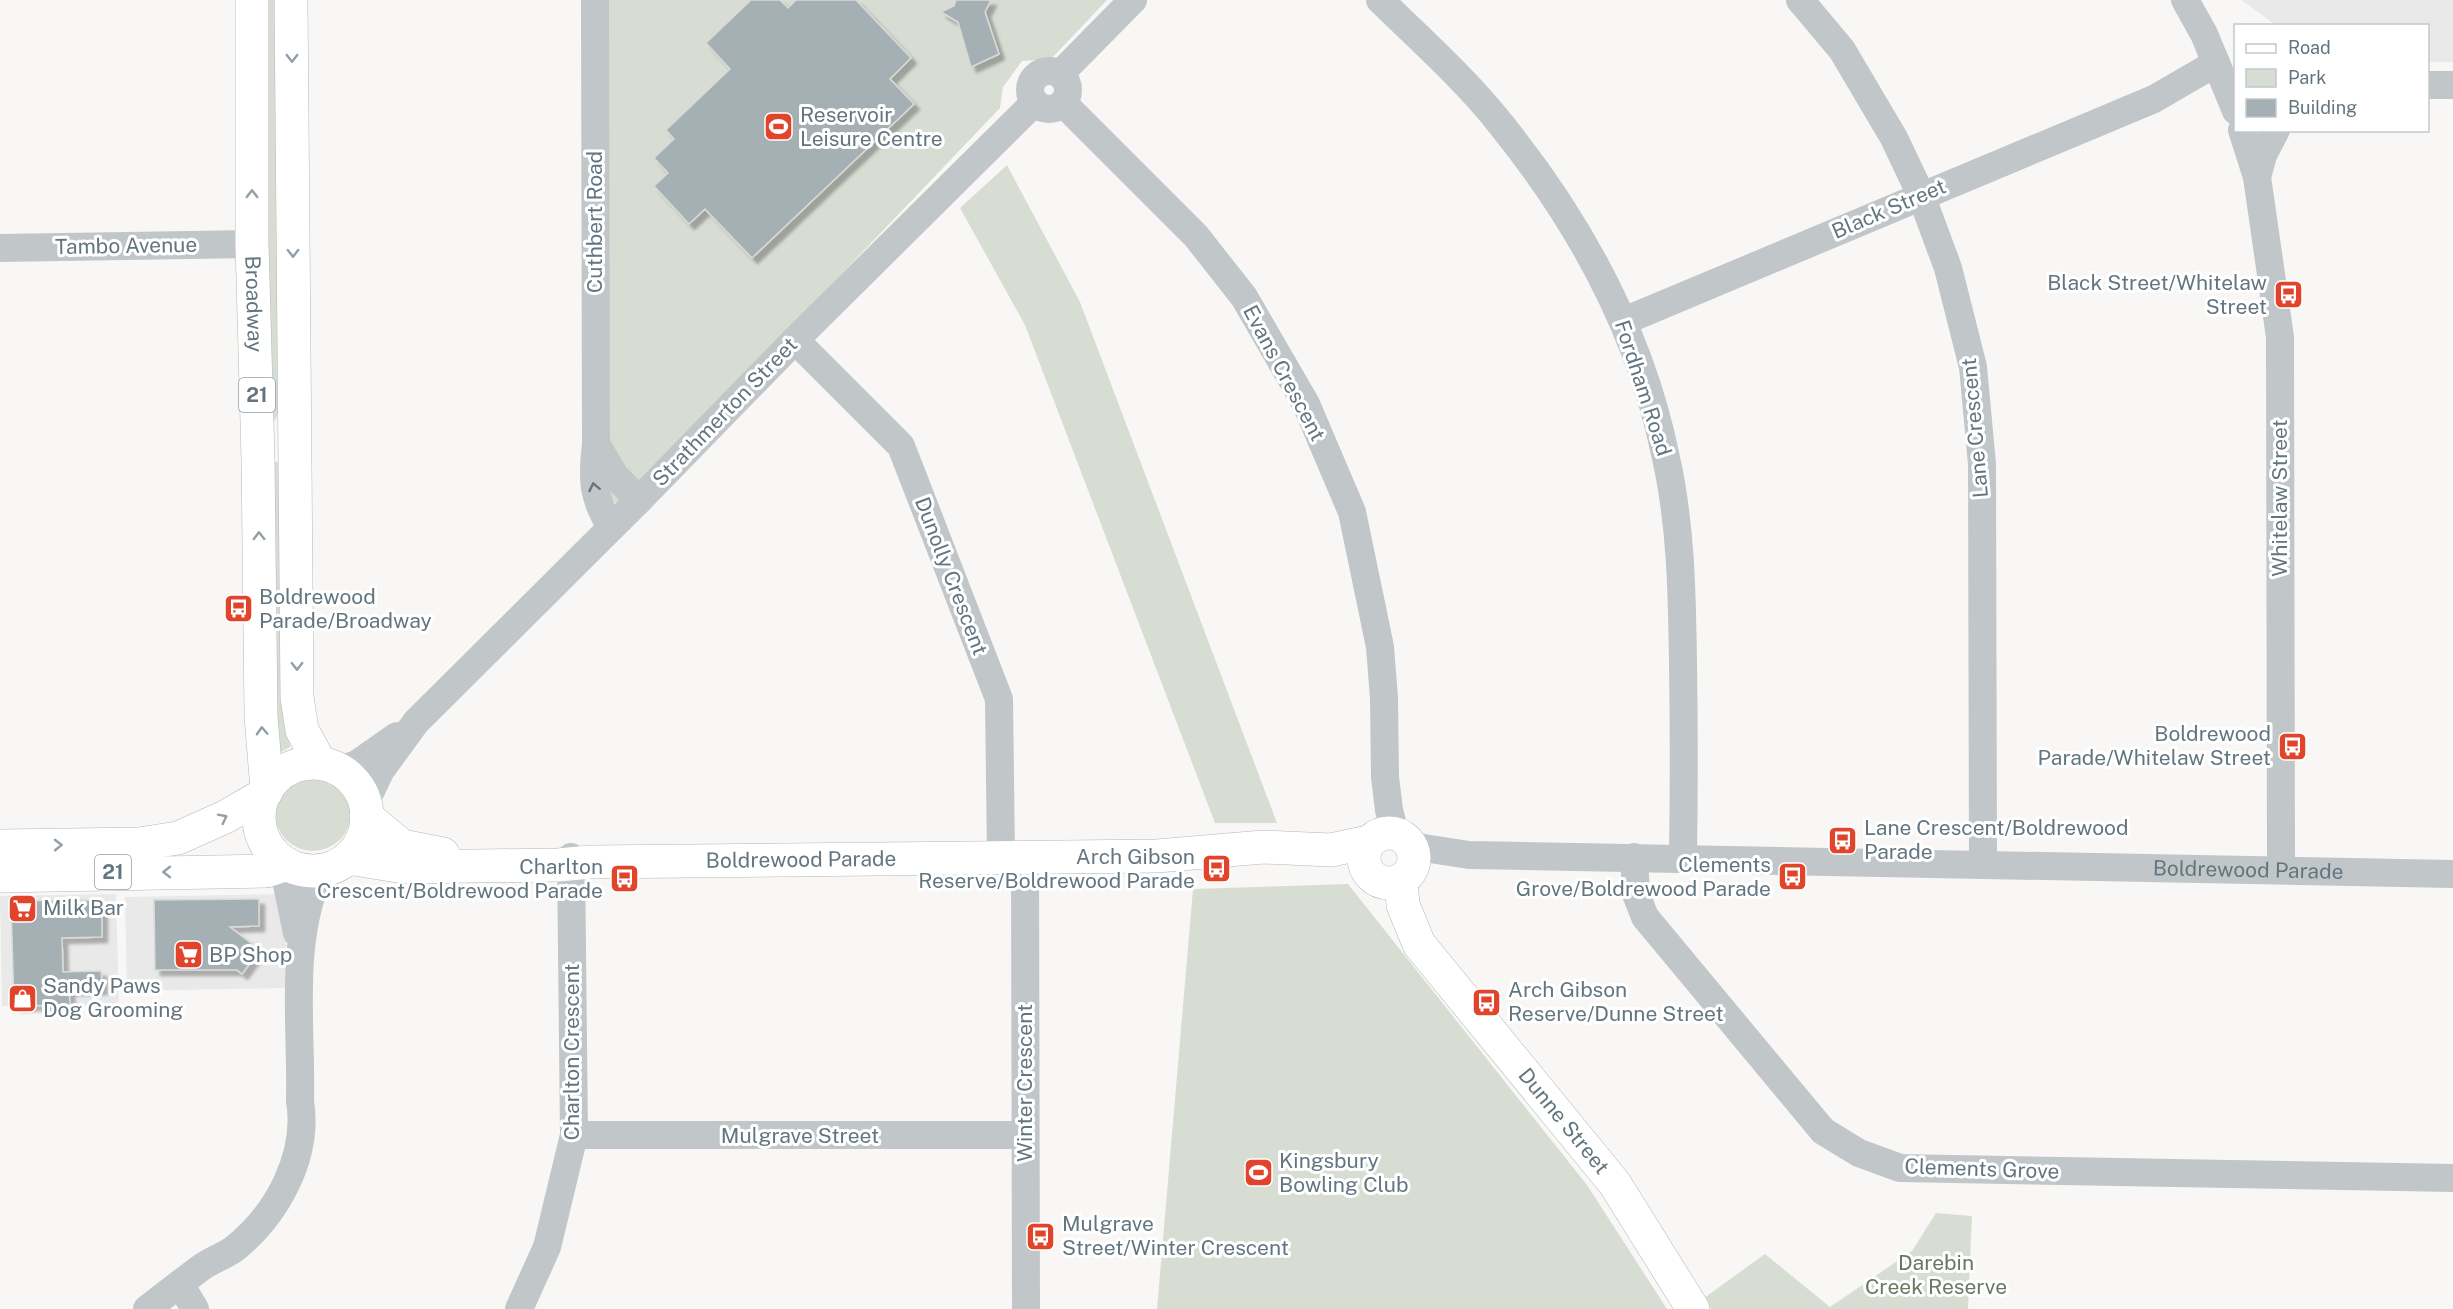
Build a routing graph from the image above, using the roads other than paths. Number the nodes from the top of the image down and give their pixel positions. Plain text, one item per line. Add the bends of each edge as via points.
1 (252, 0) edge
2 (291, 0) edge
3 (595, 0) edge
4 (1132, 0) edge
5 (1380, 0) edge
6 (1800, 0) edge
7 (2185, 0) edge
8 (1059, 75) junction
9 (2429, 85) edge
10 (2453, 85) edge
11 (2228, 89) edge
12 (1035, 102) junction
13 (1063, 103) junction
14 (2243, 132) edge
15 (2275, 132) edge
16 (2257, 177) junction
17 (1921, 195) junction
18 (252, 244) junction
19 (0, 248) edge
20 (1624, 321) junction
21 (795, 340) junction
22 (295, 434) junction
23 (597, 444) junction
24 (258, 458) junction
25 (639, 500) junction
26 (611, 527) junction
27 (416, 722) junction
28 (330, 767) junction
29 (266, 792) junction
30 (366, 809) junction
31 (0, 846) edge
32 (1387, 857) junction
33 (1634, 857) junction
34 (133, 858) junction
35 (1013, 858) junction
36 (1683, 858) junction
37 (577, 861) junction
38 (288, 864) junction
39 (334, 864) junction
40 (1983, 864) junction
41 (2281, 870) junction
42 (2453, 874) edge
43 (0, 876) edge
44 (300, 950) junction
45 (574, 1135) junction
46 (1025, 1135) junction
47 (2453, 1178) edge
48 (168, 1299) edge
49 (195, 1309) edge
50 (519, 1309) edge
51 (1026, 1309) edge
52 (1692, 1309) edge

18 -> 1 main road, Broadway / 21
2 -> 22 main road, Broadway / 21
3 - 23 street, Cuthbert Road
4 - 8 street
5 - 20 street, Fordham Road via 1502,125 1577,232
6 - 17 street, Lane Crescent via 1842,50 1894,138
7 - 11 street
8 - 12 street via 1048,72 1037,76 1031,86
8 - 13 street via 1068,91
9 - 10 street
11 - 17 street, Black Street via 2154,99
12 - 13 street via 1046,109
12 - 21 street, Strathmerton Street
13 - 32 street, Evans Crescent via 1196,236 1244,297 1306,404 1352,512 1380,646
14 - 16 street, Whitelaw Street
15 - 16 street
16 - 41 street, Whitelaw Street via 2280,337
17 - 20 street, Black Street
17 - 40 street, Lane Crescent via 1948,268 1973,367 1982,464
18 - 19 street, Tambo Avenue
18 - 24 main road, Broadway / 21
20 - 36 street, Fordham Road via 1666,458 1682,574
21 - 25 street, Strathmerton Street
21 - 35 street, Dunolly Crescent via 901,446 999,699
22 - 24 main road
22 -> 28 main road, Broadway / 21 via 297,697 302,730
23 - 25 street, Cuthbert Road via 615,476
26 -> 23 street, Cuthbert Road via 601,512 592,477
29 -> 24 main road, Broadway / 21 via 261,716
25 - 26 street, Strathmerton Street
26 - 27 street, Strathmerton Street
27 - 28 street, Strathmerton Street via 357,764
27 - 30 street, Strathmerton Street via 381,770
28 - 29 main road, 21 via 289,768
28 - 30 main road, 21 via 356,784
34 -> 29 main road, 21 via 225,817
29 - 38 main road, 21 via 260,828 270,849
30 - 37 main road, Boldrewood Parade via 402,846 432,854
30 - 39 main road via 362,839
31 -> 34 main road, 21
32 - 33 street, Boldrewood Parade
32 - 35 main road, Boldrewood Parade via 1264,864 1157,856
32 - 52 main road, Dunne Street via 1419,944 1615,1184
33 - 36 street, Boldrewood Parade
33 - 47 street, Clements Grove via 1636,894 1645,917 1823,1131 1859,1152 1900,1168
38 -> 34 main road, 21 via 266,871
34 - 43 main road, 21
35 - 37 main road, Boldrewood Parade
35 - 46 street, Winter Crescent
36 - 40 street, Boldrewood Parade
37 - 39 main road, Boldrewood Parade via 404,867
37 - 45 street, Charlton Crescent
38 - 39 main road, 21 via 310,871
38 - 44 street via 287,885
39 - 44 street via 311,891
40 - 41 street, Boldrewood Parade
41 - 42 street, Boldrewood Parade
44 - 48 street via 302,1136 287,1180 258,1226
45 - 46 street, Mulgrave Street
45 - 50 street, Charlton Crescent via 547,1247
46 - 51 street, Winter Crescent
48 - 49 street

